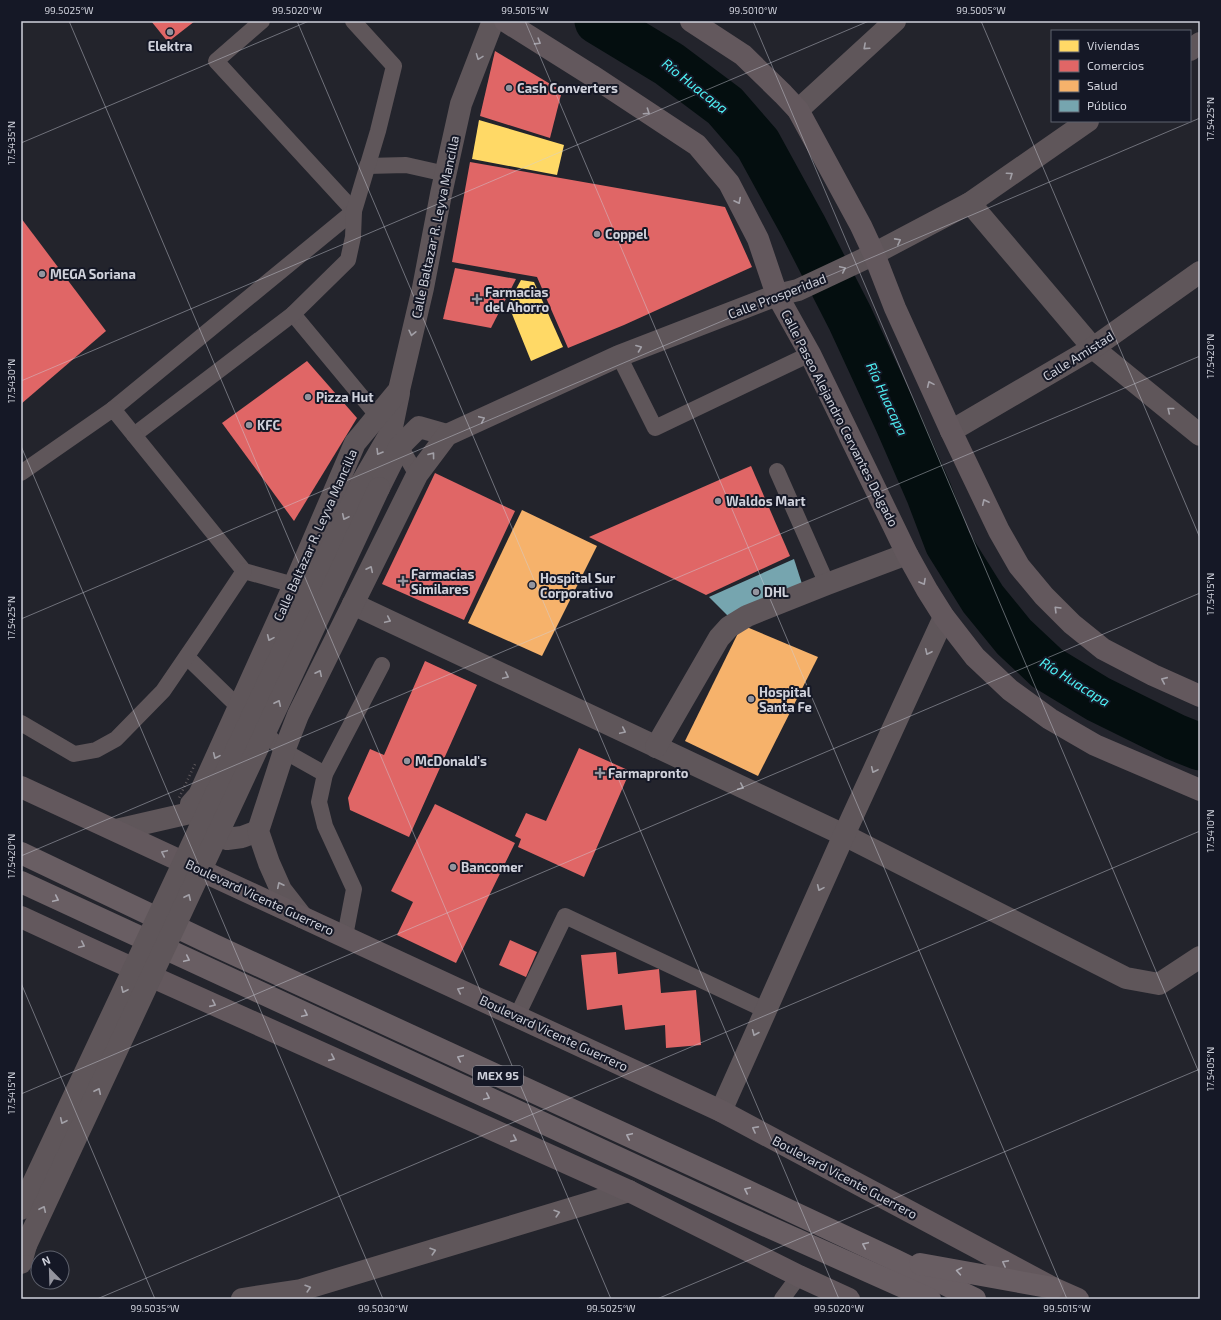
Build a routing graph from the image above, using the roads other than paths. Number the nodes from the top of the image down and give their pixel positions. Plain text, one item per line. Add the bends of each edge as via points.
1 (262, 21) edge
2 (353, 21) edge
3 (493, 21) edge
4 (505, 21) edge
5 (692, 21) edge
6 (895, 21) edge
7 (1200, 43) edge
8 (1191, 49) edge
9 (798, 110) junction
10 (1087, 122) edge
11 (367, 166) junction
12 (446, 174) junction
13 (970, 203) junction
14 (354, 211) junction
15 (869, 256) junction
16 (1200, 272) edge
17 (787, 293) junction
18 (293, 314) junction
19 (1093, 348) junction
20 (810, 354) junction
21 (619, 356) junction
22 (399, 390) junction
23 (113, 409) junction
24 (378, 416) junction
25 (951, 431) junction
26 (1200, 434) edge
27 (447, 435) junction
28 (134, 436) junction
29 (396, 439) junction
30 (777, 471) dead end
31 (21, 473) edge
32 (417, 475) junction
33 (370, 485) junction
34 (907, 554) junction
35 (244, 571) junction
36 (827, 584) junction
37 (294, 585) junction
38 (353, 604) junction
39 (944, 617) junction
40 (187, 657) junction
41 (382, 665) dead end
42 (1200, 696) edge
43 (238, 708) junction
44 (21, 723) edge
45 (656, 747) junction
46 (284, 751) junction
47 (325, 774) junction
48 (23, 787) edge
49 (1200, 790) edge
50 (190, 814) junction
51 (116, 830) junction
52 (258, 831) junction
53 (844, 835) junction
54 (21, 853) edge
55 (21, 882) edge
56 (302, 916) junction
57 (21, 917) edge
58 (345, 936) junction
59 (1200, 957) edge
60 (765, 1010) junction
61 (517, 1016) junction
62 (721, 1111) junction
63 (629, 1191) junction
64 (21, 1209) edge
65 (24, 1254) edge
66 (895, 1260) junction
67 (799, 1276) junction
68 (1053, 1288) junction
69 (242, 1299) edge
70 (782, 1299) edge
71 (849, 1299) edge
72 (930, 1299) edge
73 (975, 1299) edge
74 (1078, 1299) edge

1 - 14 lane via 216,61
2 - 11 lane via 394,66
3 -> 12 street, Calle Baltazar R. Leyva Mancilla via 461,104
4 -> 17 main road, Calle Paseo Alejandro Cervantes Delgado via 697,145 729,183
5 - 9 main road via 743,56
6 -> 9 street
7 - 8 street
9 - 15 main road via 861,226
13 -> 10 street, Calle Prosperidad
11 - 12 lane via 406,165
11 - 14 lane
12 -> 22 street, Calle Baltazar R. Leyva Mancilla
15 -> 13 street, Calle Prosperidad
13 - 19 street
14 - 18 lane via 353,237 348,260
14 - 23 lane
17 -> 15 street, Calle Prosperidad
25 -> 15 main road
16 - 19 street, Calle Amistad
17 - 20 main road, Calle Paseo Alejandro Cervantes Delgado
21 -> 17 street, Calle Prosperidad
18 - 24 lane
18 - 28 lane
19 - 25 street, Calle Amistad
26 -> 19 street
20 - 21 lane via 654,428
20 - 34 main road, Calle Paseo Alejandro Cervantes Delgado
27 -> 21 street, Calle Prosperidad
22 - 24 street, Calle Baltazar R. Leyva Mancilla
22 - 29 street
23 - 28 lane
23 - 31 lane
24 - 29 lane
24 - 37 street, Calle Baltazar R. Leyva Mancilla via 355,443
42 -> 25 main road via 1103,649 1072,624 1044,596 1019,566 999,531
27 - 29 street via 419,427
32 -> 27 street
28 - 35 lane
29 - 32 lane
29 - 33 street
30 - 36 lane
38 -> 32 street
33 -> 64 street, bridge
65 -> 33 street, bridge
34 - 36 street
34 -> 39 main road, Calle Paseo Alejandro Cervantes Delgado
35 - 37 lane
35 - 40 lane
36 - 45 street via 747,616 729,627 719,638
37 -> 43 street, Calle Baltazar R. Leyva Mancilla
38 -> 45 street
46 -> 38 street via 298,715
39 - 49 main road, Calle Paseo Alejandro Cervantes Delgado via 975,657 1010,690 1050,719 1094,745
39 -> 53 street
40 - 43 lane
40 - 44 lane via 163,691 121,734 96,750 74,754
41 - 47 lane
43 - 46 lane
43 -> 50 street, Calle Baltazar R. Leyva Mancilla via 192,804
45 -> 53 street
46 - 47 lane
46 - 52 street
47 - 58 lane via 319,802 325,826 354,889
48 - 51 main road, Boulevard Vicente Guerrero
50 - 51 street
50 - 52 street via 198,829 227,839
56 -> 51 main road, Boulevard Vicente Guerrero
56 -> 52 street via 282,890
53 - 59 street via 1126,978 1159,984
53 -> 60 street
66 -> 54 highway, MEX 95 via 221,949
55 -> 72 highway, MEX 95 via 706,1199
56 - 58 main road, Boulevard Vicente Guerrero
57 -> 63 main road
61 -> 58 main road, Boulevard Vicente Guerrero
60 - 61 lane via 566,916
60 -> 62 street
61 - 62 main road, Boulevard Vicente Guerrero
68 -> 62 main road, Boulevard Vicente Guerrero
63 - 67 main road
69 -> 63 street via 301,1290
68 -> 66 highway
66 - 73 highway, MEX 95
67 - 70 lane
67 - 71 main road
68 - 74 main road, Boulevard Vicente Guerrero

